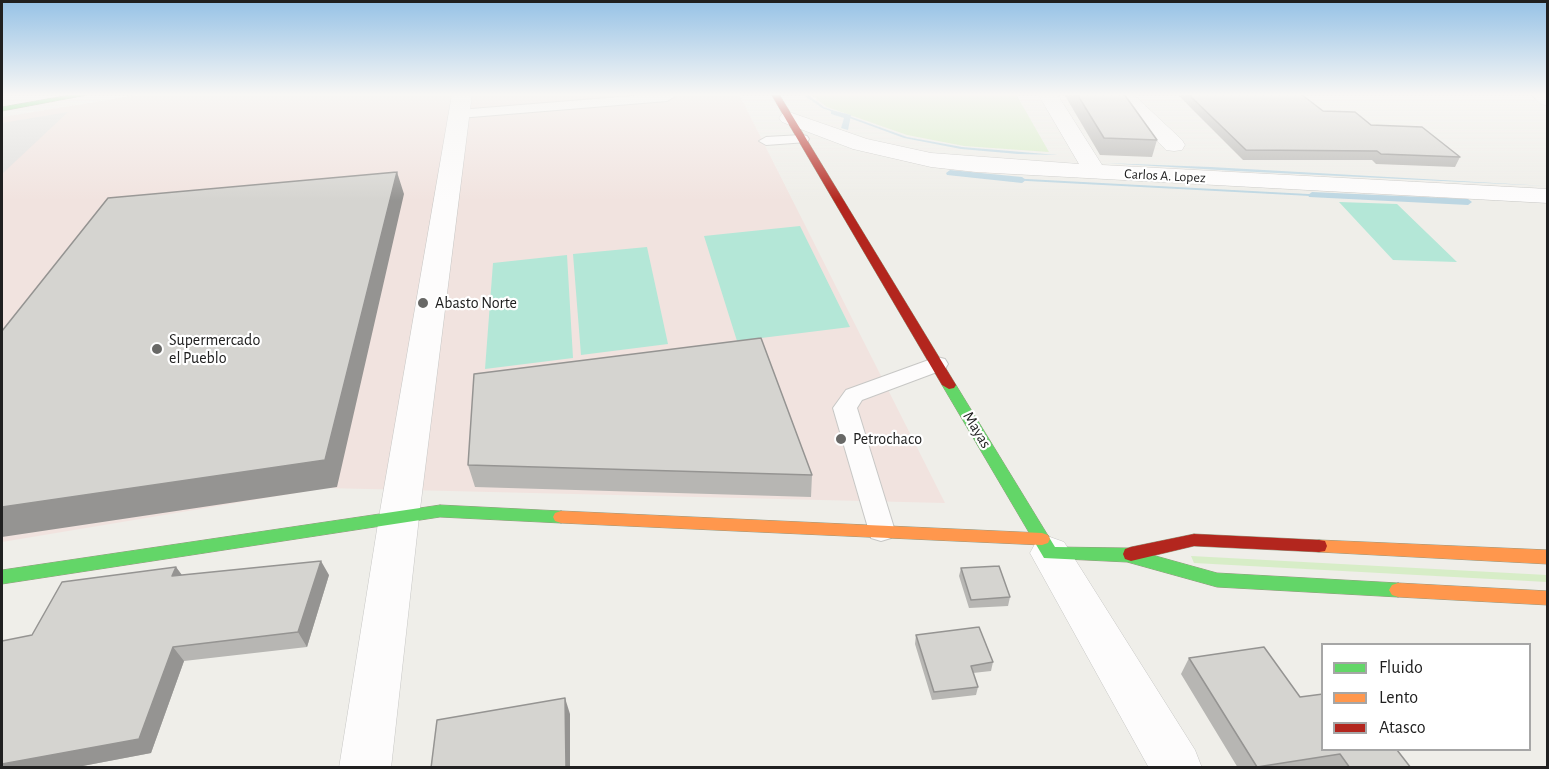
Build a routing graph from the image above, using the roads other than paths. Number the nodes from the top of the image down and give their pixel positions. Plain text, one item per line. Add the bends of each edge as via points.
1 (457, 130) edge
2 (796, 130) edge
3 (822, 130) edge
4 (1070, 130) edge
5 (1159, 130) edge
6 (802, 139) junction
7 (766, 141) dead end
8 (1174, 145) dead end
9 (1096, 173) junction
10 (1548, 196) edge
11 (937, 364) junction
12 (399, 517) junction
13 (881, 531) junction
14 (1046, 546) junction
15 (1127, 555) junction
16 (1548, 557) edge
17 (2, 577) edge
18 (1548, 598) edge
19 (365, 768) edge
20 (1177, 768) edge

1 - 12 street
2 - 6 main road, Mayas
3 - 9 street, Carlos A. Lopez via 861,144 932,160
4 - 9 street
5 - 8 street
6 - 7 lane
6 - 11 main road, Mayas
9 - 10 street, Carlos A. Lopez
11 - 13 lane via 855,395 845,408
11 - 14 main road, Mayas
12 - 13 main road via 440,511
12 - 17 main road
12 - 19 street
13 - 14 main road
14 - 15 main road
14 - 20 street, Mayas
15 - 16 main road via 1194,540
15 - 18 main road via 1217,580

